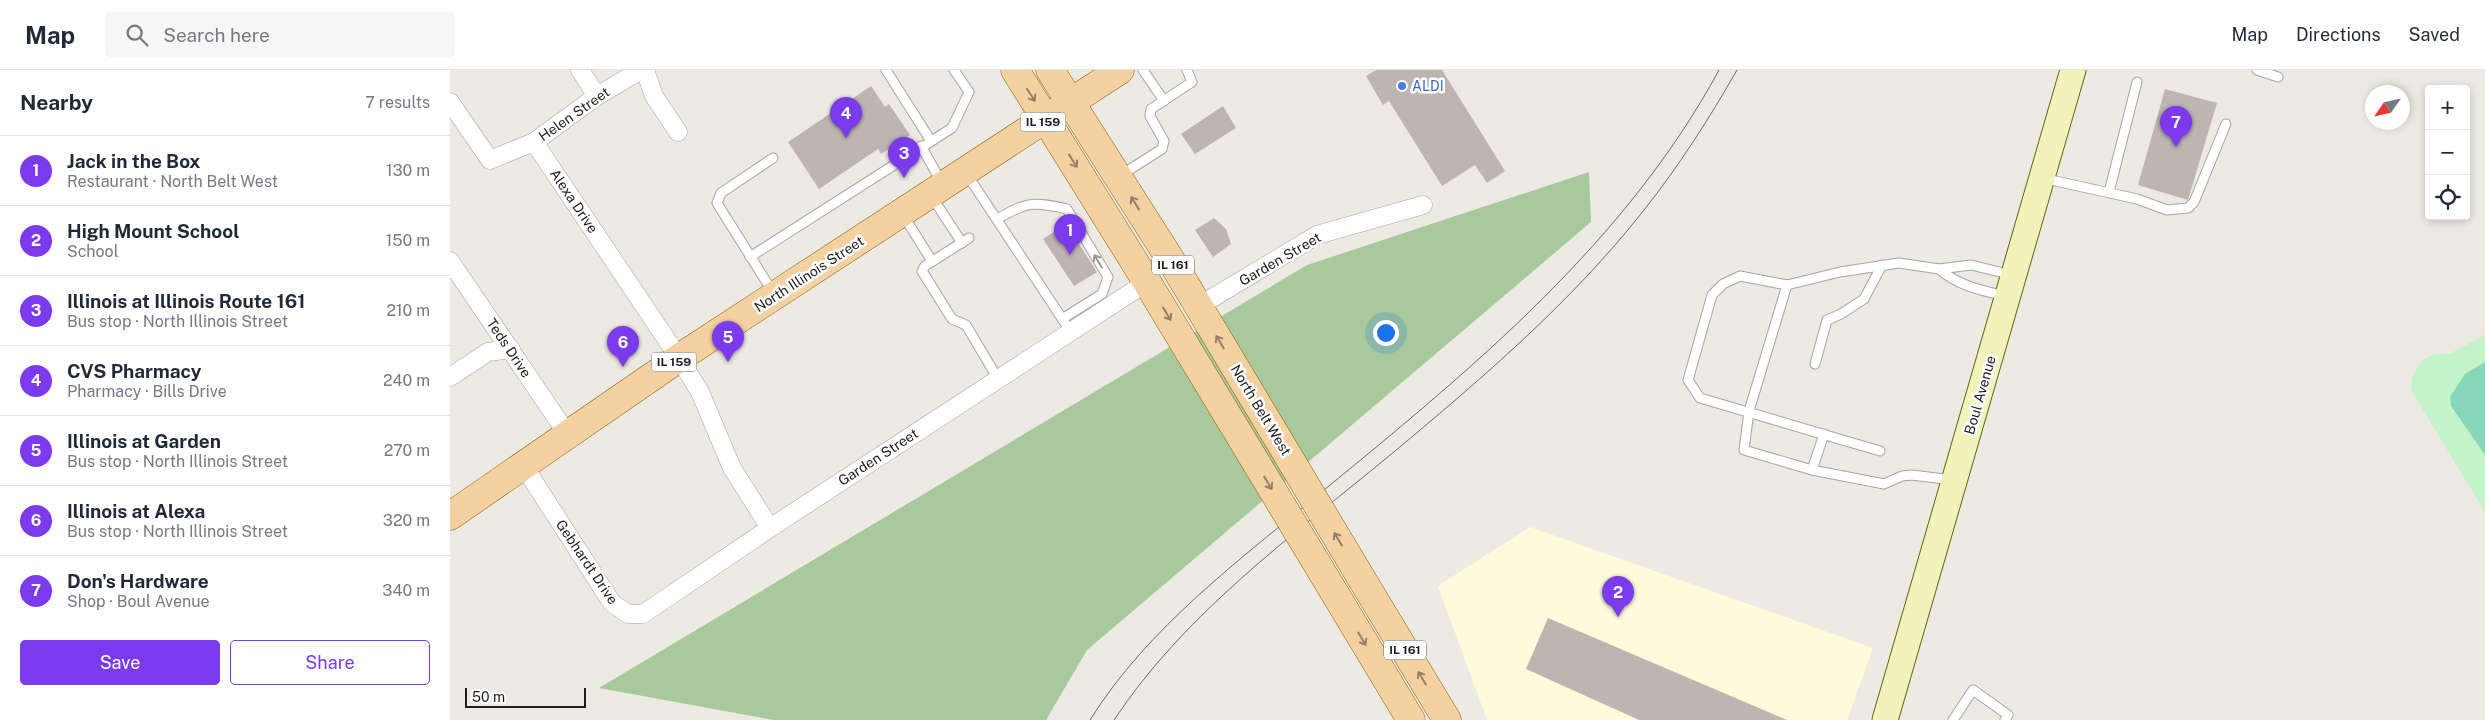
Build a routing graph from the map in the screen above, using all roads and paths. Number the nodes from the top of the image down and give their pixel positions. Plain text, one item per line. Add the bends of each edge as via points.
1 (580, 70) edge
2 (641, 70) edge
3 (645, 70) edge
4 (886, 70) edge
5 (954, 70) edge
6 (1014, 70) edge
7 (1050, 70) edge
8 (1120, 70) edge
9 (1143, 70) edge
10 (1187, 70) edge
11 (2073, 70) edge
12 (2257, 70) edge
13 (2278, 76) dead end
14 (2137, 82) dead end
15 (597, 96) junction
16 (1164, 101) junction
17 (450, 102) edge
18 (1072, 103) junction
19 (1047, 119) junction
20 (2226, 124) dead end
21 (678, 132) dead end
22 (931, 141) junction
23 (534, 142) junction
24 (921, 146) junction
25 (773, 158) dead end
26 (1118, 177) junction
27 (2042, 178) junction
28 (947, 184) junction
29 (2109, 192) junction
30 (1422, 205) dead end
31 (902, 213) junction
32 (996, 219) junction
33 (750, 257) junction
34 (450, 261) edge
35 (932, 261) junction
36 (1882, 265) junction
37 (1939, 269) junction
38 (1147, 282) junction
39 (1787, 285) junction
40 (2011, 286) junction
41 (775, 296) junction
42 (1199, 306) junction
43 (1066, 325) junction
44 (511, 349) junction
45 (680, 358) junction
46 (1815, 364) dead end
47 (450, 377) edge
48 (998, 379) junction
49 (1749, 412) junction
50 (568, 434) junction
51 (1824, 434) junction
52 (1880, 451) dead end
53 (523, 465) junction
54 (1812, 470) junction
55 (1955, 480) junction
56 (450, 516) edge
57 (770, 528) junction
58 (2006, 717) edge
59 (1411, 720) edge
60 (1447, 720) edge
61 (1885, 720) edge
62 (1953, 720) edge
63 (2017, 720) edge

1 - 15 street
2 - 15 street, Helen Street
3 - 21 street via 654,96
4 - 22 lane
5 - 22 lane via 970,92 952,128
6 -> 19 main road, IL 161
7 - 18 main road, IL 161
8 - 18 main road, North Illinois Street / IL 159
9 - 16 lane
10 - 16 lane via 1192,82
11 - 27 street, Boul Avenue
12 - 13 lane
14 - 29 lane
15 - 23 street, Helen Street
16 - 26 lane via 1151,109 1150,116 1164,141 1162,149
17 - 23 street via 490,160
18 - 19 main road, North Illinois Street / IL 159
18 - 26 main road, North Belt West / IL 161
19 - 28 main road, North Illinois Street / IL 159
19 -> 38 main road, IL 161
20 - 29 lane via 2194,202 2188,208 2168,210
22 - 24 lane
23 - 45 street, Alexa Drive
24 - 28 lane
24 - 33 lane
25 - 33 lane via 721,193 717,203
42 -> 26 main road, North Belt West / IL 161
27 - 29 lane
27 - 40 street, Boul Avenue
28 - 31 main road, North Illinois Street / IL 159
28 - 32 lane
28 - 35 lane via 965,241
30 - 42 street, Garden Street via 1317,235
31 - 35 lane
31 - 41 main road, North Illinois Street / IL 159
32 - 43 lane
43 -> 32 lane via 1102,294 1108,276 1067,209 1023,204
33 - 41 lane
34 - 44 street, Teds Drive
35 - 48 lane via 922,271 952,319 966,325
36 - 37 lane via 1899,263
36 - 39 lane
36 - 46 lane via 1864,299 1827,320
37 - 40 lane via 1971,265
37 - 40 lane via 1953,281 1968,287
38 - 43 street, Garden Street
38 -> 59 main road, IL 161, bridge
39 - 49 lane
39 - 49 lane via 1740,276 1723,284 1712,295 1688,380 1700,398
40 - 55 street, Boul Avenue
41 - 45 main road, North Illinois Street / IL 159
60 -> 42 main road, North Belt West / IL 161, bridge
43 - 48 street, Garden Street
44 - 47 street via 488,352
44 - 50 street, Teds Drive
45 - 50 main road, North Illinois Street / IL 159
45 - 57 street via 700,392 732,468
48 - 57 street, Garden Street
49 - 51 lane
49 - 54 lane via 1744,450
50 - 53 main road, North Illinois Street / IL 159
51 - 52 lane
51 - 54 lane
53 - 56 main road, North Illinois Street / IL 159
53 - 57 street, Gebhardt Drive via 612,603 628,614 643,614
54 - 55 lane via 1884,484 1902,476
55 - 61 street, Boul Avenue
58 - 62 lane via 1973,690
58 - 63 lane

